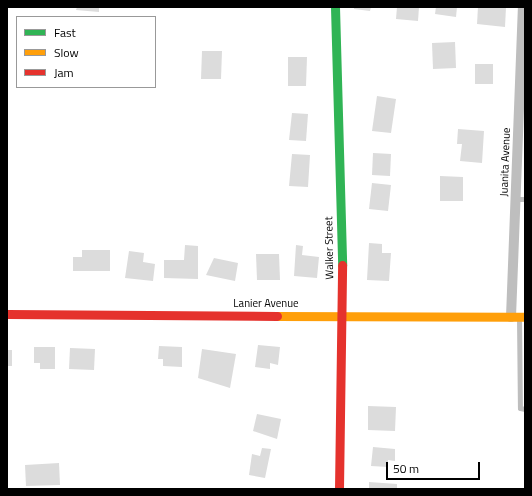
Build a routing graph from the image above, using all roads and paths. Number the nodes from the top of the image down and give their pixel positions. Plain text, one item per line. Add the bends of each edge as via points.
1 (335, 7) edge
2 (523, 7) edge
3 (523, 68) edge
4 (520, 199) edge
5 (7, 314) edge
6 (343, 316) junction
7 (518, 317) edge
8 (522, 347) edge
9 (525, 409) edge
10 (339, 489) edge

1 - 6 street, Walker Street
2 - 3 street, Juanita Avenue
3 - 4 street, Juanita Avenue
4 - 7 street, Juanita Avenue
5 - 6 street, Lanier Avenue
6 - 7 street, Lanier Avenue
6 - 10 street, Walker Street
7 - 8 lane
8 - 9 lane via 520,408

